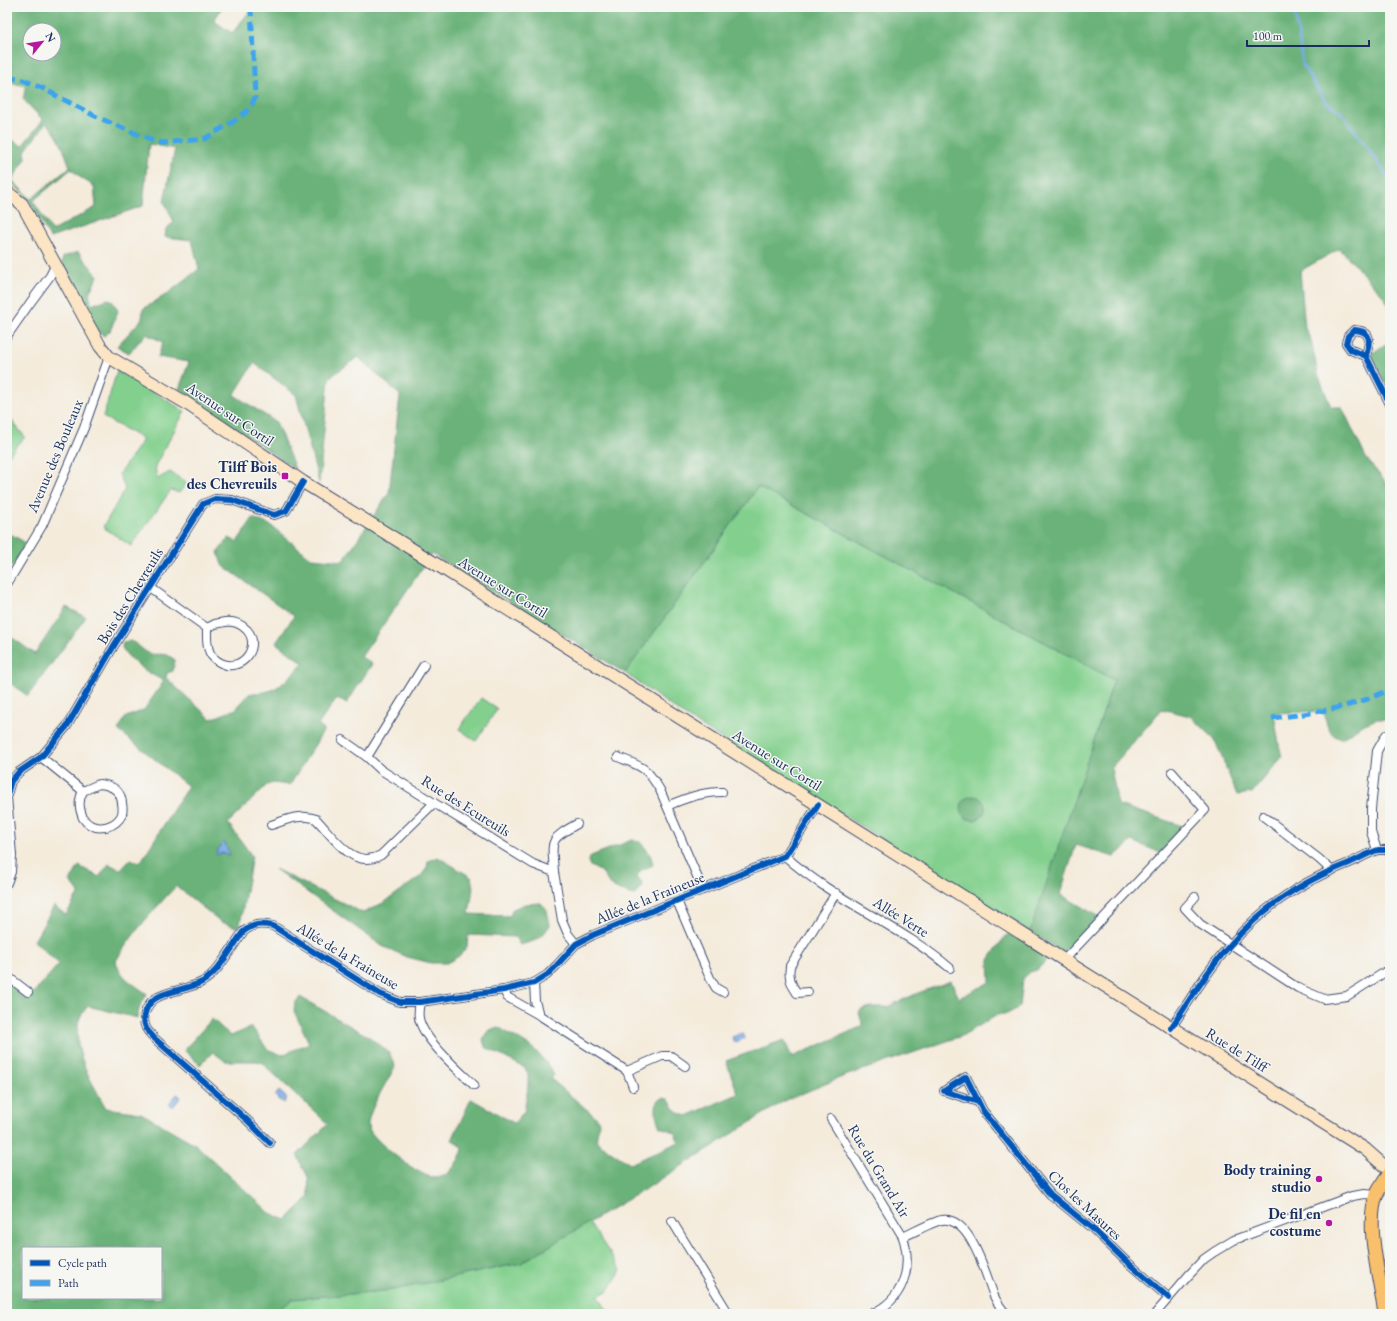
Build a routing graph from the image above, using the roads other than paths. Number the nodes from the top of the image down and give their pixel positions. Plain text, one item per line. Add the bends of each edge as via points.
1 (7, 192) edge
2 (56, 264) junction
3 (7, 336) edge
4 (1366, 356) dead end
5 (110, 357) junction
6 (1390, 404) edge
7 (303, 482) junction
8 (7, 584) edge
9 (151, 588) junction
10 (207, 628) junction
11 (424, 665) dead end
12 (1386, 735) dead end
13 (343, 740) dead end
14 (41, 757) junction
15 (367, 757) junction
16 (618, 757) dead end
17 (1172, 772) dead end
18 (83, 791) junction
19 (722, 792) dead end
20 (7, 796) edge
21 (434, 803) junction
22 (818, 805) junction
23 (667, 806) junction
24 (1263, 816) dead end
25 (577, 824) dead end
26 (271, 826) dead end
27 (1377, 850) junction
28 (1390, 850) edge
29 (785, 856) junction
30 (1331, 870) junction
31 (554, 872) junction
32 (7, 883) edge
33 (702, 890) junction
34 (836, 893) junction
35 (1195, 897) dead end
36 (678, 901) junction
37 (576, 944) junction
38 (1230, 944) junction
39 (1046, 949) joint
40 (1064, 960) junction
41 (950, 968) dead end
42 (1390, 969) edge
43 (7, 976) edge
44 (534, 983) junction
45 (504, 990) junction
46 (28, 992) dead end
47 (722, 992) dead end
48 (808, 992) dead end
49 (420, 1002) junction
50 (539, 1016) junction
51 (1171, 1028) junction
52 (685, 1066) dead end
53 (627, 1071) junction
54 (474, 1084) dead end
55 (634, 1087) dead end
56 (978, 1102) dead end
57 (831, 1119) dead end
58 (270, 1144) dead end
59 (1390, 1172) edge
60 (1376, 1195) junction
61 (672, 1221) dead end
62 (903, 1237) junction
63 (1169, 1298) junction
64 (1387, 1311) edge
65 (729, 1314) edge
66 (871, 1314) edge
67 (1006, 1314) edge
68 (1155, 1314) edge

1 - 2 main road, Avenue sur Cortil via 22,204
2 - 3 street
2 - 5 main road, Avenue sur Cortil via 100,346
4 - 6 street
5 - 7 main road, Avenue sur Cortil via 186,403
5 - 8 street, Avenue des Bouleaux via 84,428 42,526
7 - 9 street, Bois des Chevreuils via 286,511 274,515 232,500 215,499 203,504
7 - 22 main road, Avenue sur Cortil
9 - 10 street, Bois des Chevreuils
9 - 14 street, Bois des Chevreuils via 92,681 68,726
10 - 10 street via 210,654 217,661 232,666 249,656 252,649 251,635 240,624 225,622
11 - 15 street
12 - 27 street via 1377,752 1371,809 1371,832
13 - 15 street, Rue des Ecureuils
14 - 18 street
14 - 20 street, Bois des Chevreuils via 19,772 11,782
15 - 21 street, Rue des Ecureuils via 381,770
16 - 23 street via 643,767 652,776
17 - 40 street via 1205,810
18 - 18 street via 79,803 81,813 91,825 98,828 108,826 121,817 122,798 117,790 109,785 99,784
19 - 23 street via 696,794
20 - 32 street, Bois des Chevreuils via 12,855 11,872
21 - 26 street via 380,855 367,860 347,852 316,819 309,816 293,817
21 - 31 street, Rue des Ecureuils via 533,864
22 - 29 street
22 - 39 main road, Avenue sur Cortil
23 - 33 street
24 - 30 street
25 - 31 street via 561,833 554,841
27 - 28 street
27 - 30 street
29 - 33 street, Allée de la Fraineuse
29 - 34 street, Allée Verte
30 - 38 street via 1270,907
31 - 37 street via 562,920
33 - 36 street, Allée de la Fraineuse
34 - 41 street, Allée Verte via 934,954
34 - 48 street via 790,966 790,978 797,993
35 - 38 street via 1185,908 1200,924
36 - 37 street, Allée de la Fraineuse
36 - 47 street via 710,978
37 - 44 street, Allée de la Fraineuse via 547,975
38 - 42 street via 1298,988 1324,999 1347,996
38 - 51 street
39 - 40 main road, Rue de Tilff
40 - 51 main road, Rue de Tilff
43 - 46 street
44 - 45 street, Allée de la Fraineuse
44 - 50 street
45 - 49 street, Allée de la Fraineuse
45 - 50 street via 507,997
49 - 54 street via 419,1018 426,1034
49 - 58 street, Allée de la Fraineuse via 400,1002 380,994 273,926 258,924 243,932 216,971 202,982 158,997 149,1005 144,1019 146,1028 154,1038 247,1120
50 - 53 street
51 - 59 main road, Rue de Tilff via 1365,1149
52 - 53 street via 671,1056 662,1056
53 - 55 street
56 - 63 street, Clos les Masures via 1050,1194
57 - 62 street, Rue du Grand Air
59 - 60 main road
60 - 63 street via 1352,1196 1234,1240 1204,1259
60 - 64 main road via 1373,1237
61 - 65 street
62 - 66 street, Rue du Grand Air via 907,1249 904,1280 894,1298 882,1310
62 - 67 street, Rue du Grand Air via 942,1220 953,1221 963,1228 983,1262 995,1297
63 - 68 street

